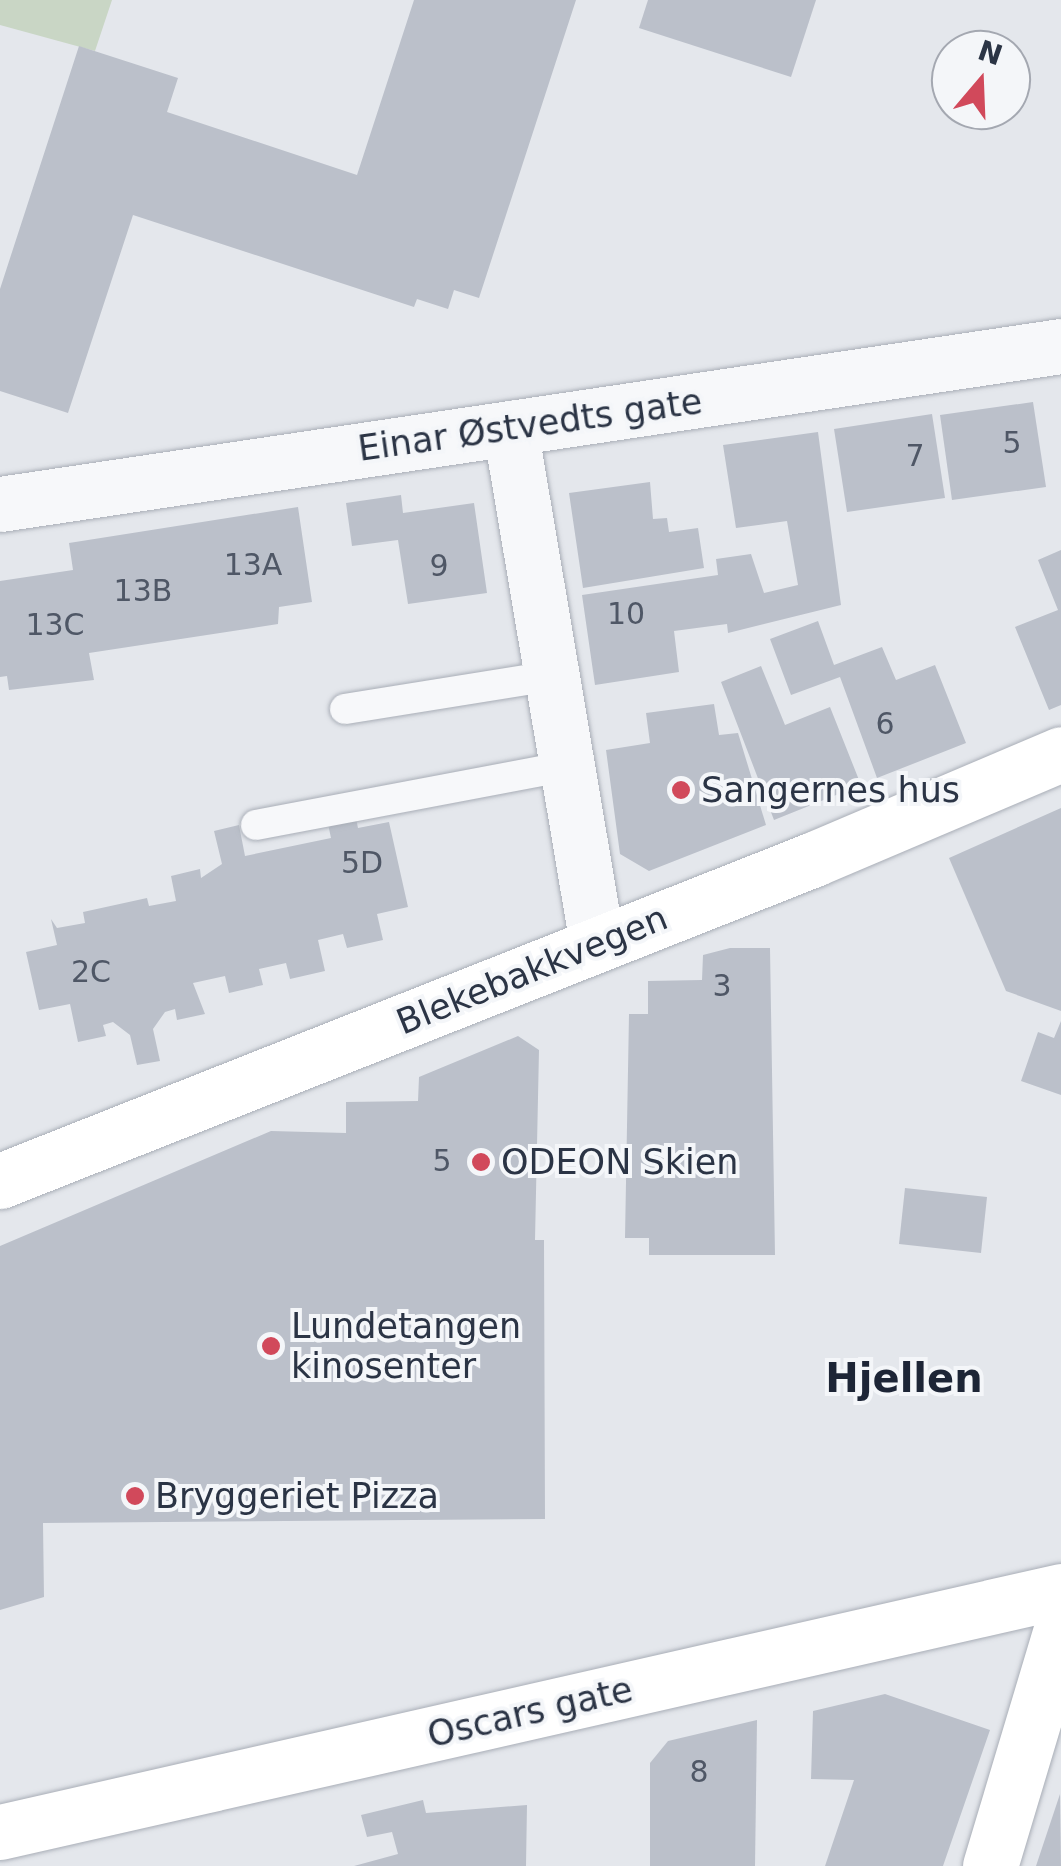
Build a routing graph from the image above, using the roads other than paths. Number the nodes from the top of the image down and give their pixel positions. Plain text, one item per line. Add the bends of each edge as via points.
1 (1061, 346) edge
2 (510, 428) junction
3 (0, 504) edge
4 (552, 676) junction
5 (345, 709) dead end
6 (1061, 754) edge
7 (567, 766) junction
8 (256, 825) dead end
9 (598, 944) junction
10 (0, 1181) edge
11 (1061, 1591) edge
12 (1061, 1629) edge
13 (0, 1832) edge
14 (990, 1866) edge

1 - 2 street, Einar Østvedts gate
2 - 3 street, Einar Østvedts gate
2 - 4 street
4 - 5 lane
4 - 7 street
6 - 9 street, Blekebakkvegen
7 - 8 lane
7 - 9 street
9 - 10 street, Blekebakkvegen
11 - 13 street, Oscars gate
12 - 14 street

